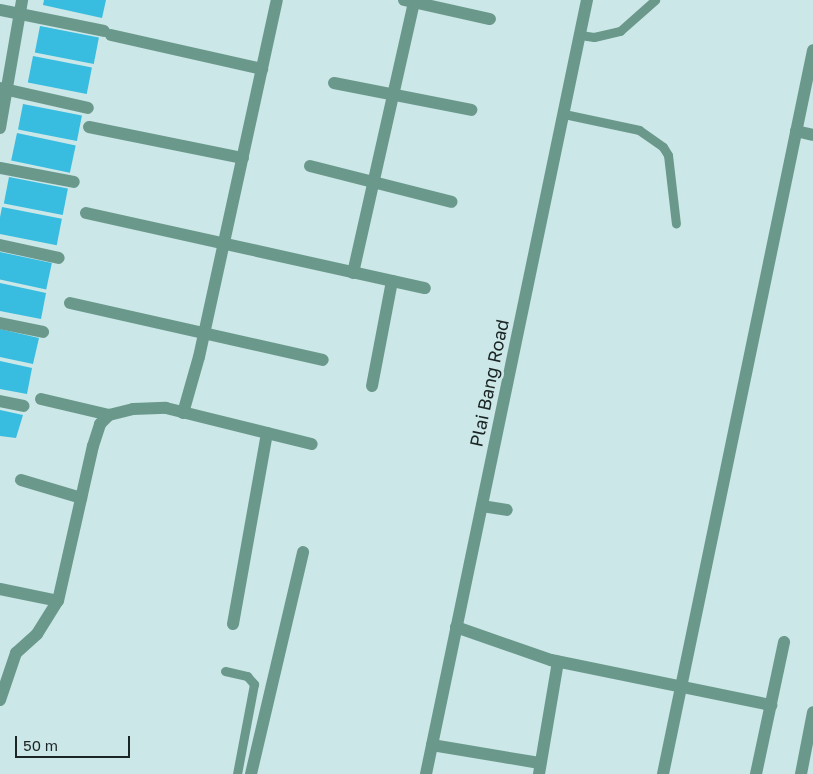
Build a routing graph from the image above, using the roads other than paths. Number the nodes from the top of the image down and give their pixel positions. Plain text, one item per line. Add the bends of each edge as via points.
1 (22, 0) edge
2 (277, 0) edge
3 (587, 0) edge
4 (655, 0) edge
5 (409, 1) edge
6 (0, 10) edge
7 (20, 14) junction
8 (490, 19) dead end
9 (580, 35) junction
10 (813, 50) edge
11 (262, 69) junction
12 (334, 83) dead end
13 (4, 89) edge
14 (394, 95) junction
15 (88, 108) dead end
16 (471, 110) dead end
17 (564, 114) junction
18 (89, 127) dead end
19 (0, 128) edge
20 (796, 131) junction
21 (813, 135) edge
22 (243, 158) junction
23 (310, 166) dead end
24 (0, 168) edge
25 (74, 182) dead end
26 (374, 182) junction
27 (452, 202) dead end
28 (86, 213) dead end
29 (676, 224) dead end
30 (0, 245) edge
31 (224, 246) junction
32 (59, 258) dead end
33 (353, 273) junction
34 (392, 281) junction
35 (425, 288) dead end
36 (70, 304) dead end
37 (0, 322) edge
38 (44, 332) dead end
39 (204, 336) junction
40 (323, 360) dead end
41 (372, 386) dead end
42 (41, 399) dead end
43 (0, 401) edge
44 (24, 406) dead end
45 (183, 413) junction
46 (109, 415) junction
47 (267, 433) junction
48 (312, 444) dead end
49 (21, 480) dead end
50 (81, 498) junction
51 (482, 506) junction
52 (507, 510) dead end
53 (303, 552) dead end
54 (0, 589) edge
55 (58, 601) junction
56 (233, 624) dead end
57 (456, 627) junction
58 (784, 642) dead end
59 (558, 662) junction
60 (224, 671) dead end
61 (680, 686) junction
62 (0, 700) edge
63 (771, 705) junction
64 (813, 712) edge
65 (432, 745) junction
66 (539, 769) edge
67 (236, 774) edge
68 (252, 774) edge
69 (426, 774) edge
70 (663, 774) edge
71 (756, 774) edge
72 (801, 774) edge

1 - 7 street
2 - 11 street
3 - 9 street, Plai Bang Road
4 - 9 lane via 620,31 594,37
5 - 8 street
5 - 14 street
6 - 7 street
7 - 11 street
7 - 13 street
9 - 17 street, Plai Bang Road
10 - 20 street
11 - 22 street
12 - 14 street
13 - 15 street
13 - 19 street
14 - 16 street
14 - 26 street
17 - 29 lane via 639,130 663,147 668,155
17 - 51 street, Plai Bang Road
18 - 22 street
20 - 21 street
20 - 61 street
22 - 31 street
23 - 26 street
24 - 25 street
26 - 27 street
26 - 33 street
28 - 31 street
30 - 32 street
31 - 33 street
31 - 39 street
33 - 34 street
34 - 35 street
34 - 41 street
36 - 39 street
37 - 38 street
39 - 40 street
39 - 45 street
42 - 46 street
43 - 44 street
45 - 46 street via 166,408 133,409
45 - 47 street
46 - 50 street via 100,424
47 - 48 street
47 - 56 street
49 - 50 street
50 - 55 street
51 - 52 street
51 - 57 street, Plai Bang Road
53 - 68 street
54 - 55 street
55 - 62 street via 37,634 16,653
57 - 59 street
57 - 65 street, Plai Bang Road
58 - 63 street
59 - 61 street
59 - 66 street
60 - 67 lane via 247,676 254,684
61 - 63 street
61 - 70 street
63 - 71 street
64 - 72 street
65 - 66 street
65 - 69 street, Plai Bang Road

